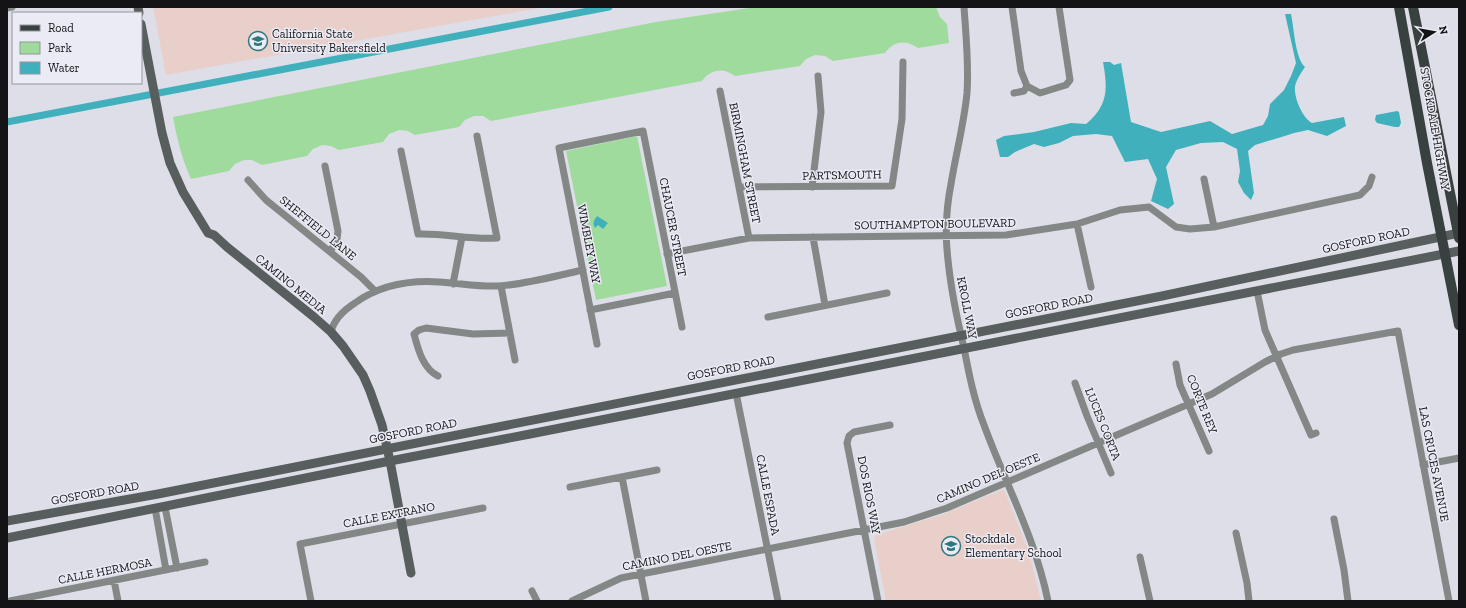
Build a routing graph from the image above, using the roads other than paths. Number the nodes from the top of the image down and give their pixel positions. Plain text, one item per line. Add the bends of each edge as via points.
1 (12, 7) edge
2 (964, 7) edge
3 (1012, 7) edge
4 (1058, 7) edge
5 (1399, 7) edge
6 (1413, 7) edge
7 (7, 8) edge
8 (142, 29) edge
9 (903, 62) dead end
10 (818, 76) dead end
11 (1027, 86) junction
12 (720, 91) dead end
13 (1014, 93) dead end
14 (477, 136) dead end
15 (558, 148) joint
16 (401, 151) dead end
17 (325, 166) dead end
18 (1372, 176) dead end
19 (1204, 179) dead end
20 (248, 180) dead end
21 (739, 187) junction
22 (812, 187) junction
23 (1077, 224) junction
24 (1214, 227) junction
25 (1459, 235) edge
26 (947, 236) junction
27 (462, 237) junction
28 (813, 237) junction
29 (1442, 237) junction
30 (749, 238) junction
31 (1459, 251) edge
32 (330, 252) junction
33 (1445, 253) junction
34 (667, 254) junction
35 (583, 270) junction
36 (453, 284) junction
37 (501, 286) junction
38 (1091, 287) dead end
39 (376, 291) junction
40 (1257, 291) junction
41 (675, 293) junction
42 (887, 293) dead end
43 (825, 305) junction
44 (590, 310) junction
45 (768, 317) dead end
46 (1459, 325) edge
47 (682, 328) dead end
48 (1398, 331) joint
49 (331, 332) junction
50 (510, 333) junction
51 (961, 336) junction
52 (597, 344) dead end
53 (964, 349) junction
54 (1276, 356) junction
55 (515, 360) dead end
56 (1176, 364) dead end
57 (438, 376) dead end
58 (1076, 384) dead end
59 (736, 393) junction
60 (1188, 404) junction
61 (890, 424) dead end
62 (1316, 433) dead end
63 (1098, 443) junction
64 (388, 448) junction
65 (1209, 451) dead end
66 (1459, 458) edge
67 (390, 461) junction
68 (1423, 465) junction
69 (657, 470) dead end
70 (1111, 473) dead end
71 (622, 477) junction
72 (1008, 482) junction
73 (570, 487) dead end
74 (165, 507) junction
75 (155, 508) junction
76 (483, 508) dead end
77 (1334, 519) dead end
78 (7, 521) edge
79 (402, 524) junction
80 (864, 530) junction
81 (1236, 533) dead end
82 (7, 538) edge
83 (768, 549) junction
84 (1140, 557) dead end
85 (205, 562) dead end
86 (176, 568) junction
87 (166, 570) junction
88 (411, 573) dead end
89 (641, 574) junction
90 (114, 580) junction
91 (532, 591) dead end
92 (10, 601) edge
93 (118, 601) edge
94 (311, 601) edge
95 (537, 601) edge
96 (572, 601) edge
97 (646, 601) edge
98 (778, 601) edge
99 (878, 601) edge
100 (1048, 601) edge
101 (1150, 601) edge
102 (1249, 601) edge
103 (1348, 601) edge
104 (1449, 601) edge

1 - 7 street
2 - 26 street, KROLL WAY via 968,52 967,93 950,184
3 - 11 street via 1021,71
4 - 11 street via 1070,80 1066,86 1040,93
5 - 29 main road, STOCKDALE HIGHWAY
6 - 25 main road, STOCKDALE HIGHWAY
8 - 49 main road, CAMINO MEDIA via 163,140 170,163 183,192 208,233 214,235
9 - 22 street, PARTSMOUTH via 902,119 892,186
10 - 22 street via 821,112
11 - 13 street via 1024,91
12 - 21 street, BIRMINGHAM STREET
14 - 27 street via 498,238
15 - 34 street, CHAUCER STREET via 643,131
15 - 35 street, WIMBLEY WAY
16 - 27 street via 418,234
17 - 32 street via 338,231
18 - 24 street, SOUTHAMPTON BOULEVARD via 1369,186 1360,195
19 - 24 street
20 - 32 street, SHEFFIELD LANE via 266,200
21 - 22 street, PARTSMOUTH
21 - 30 street, BIRMINGHAM STREET
23 - 24 street, SOUTHAMPTON BOULEVARD via 1120,210 1149,207 1176,227
23 - 26 street, SOUTHAMPTON BOULEVARD via 1006,235
23 - 38 street
25 - 29 main road, GOSFORD ROAD
26 - 28 street, SOUTHAMPTON BOULEVARD
26 - 51 street, KROLL WAY via 950,279
27 - 36 street
28 - 30 street, SOUTHAMPTON BOULEVARD
28 - 43 street
29 - 33 main road, STOCKDALE HIGHWAY
29 - 51 main road, GOSFORD ROAD
30 - 34 street, SOUTHAMPTON BOULEVARD
31 - 33 main road, GOSFORD ROAD
32 - 39 street, SHEFFIELD LANE
33 - 40 main road, GOSFORD ROAD
33 - 46 main road, STOCKDALE HIGHWAY
34 - 41 street, CHAUCER STREET
35 - 37 street
35 - 44 street, WIMBLEY WAY
36 - 37 street
36 - 39 street via 410,282
37 - 50 street
39 - 49 street via 342,314 333,324
40 - 53 main road, GOSFORD ROAD
40 - 54 street via 1266,330
41 - 44 street
41 - 47 street, CHAUCER STREET
42 - 43 street
43 - 45 street
44 - 52 street, WIMBLEY WAY
48 - 54 street, CAMINO DEL OESTE via 1293,350
48 - 68 street, LAS CRUCES AVENUE
49 - 64 main road, CAMINO MEDIA via 353,360 370,391
50 - 55 street
50 - 57 street via 473,334 419,330 414,334 418,349 426,365
51 - 53 street, KROLL WAY
51 - 64 main road, GOSFORD ROAD
53 - 59 main road, GOSFORD ROAD
53 - 72 street, KROLL WAY via 977,407
54 - 60 street, CAMINO DEL OESTE via 1219,390
54 - 62 street via 1311,435
56 - 60 street, CORTE REY via 1180,386
58 - 63 street, LUCES CORTA
59 - 67 main road, GOSFORD ROAD
59 - 83 street, CALLE ESPADA
60 - 63 street, CAMINO DEL OESTE
60 - 65 street, CORTE REY
61 - 80 street, DOS RIOS WAY via 854,432 849,436 847,443
63 - 70 street, LUCES CORTA
63 - 72 street, CAMINO DEL OESTE
64 - 67 main road, CAMINO MEDIA
64 - 78 main road, GOSFORD ROAD
66 - 68 street
67 - 74 main road, GOSFORD ROAD
67 - 79 main road, CAMINO MEDIA
68 - 104 street, LAS CRUCES AVENUE
69 - 71 street
71 - 73 street
71 - 89 street
72 - 80 street, CAMINO DEL OESTE via 926,516
72 - 100 street, KROLL WAY via 1033,545
74 - 75 main road, GOSFORD ROAD
74 - 86 street
75 - 82 main road, GOSFORD ROAD
75 - 87 street
76 - 79 street, CALLE EXTRANO
77 - 103 street
79 - 88 main road, CAMINO MEDIA
79 - 94 street, CALLE EXTRANO via 300,544
80 - 83 street, CAMINO DEL OESTE
80 - 99 street, DOS RIOS WAY
81 - 102 street
83 - 89 street, CAMINO DEL OESTE
83 - 98 street, CALLE ESPADA
84 - 101 street
85 - 86 street, CALLE HERMOSA
86 - 87 street, CALLE HERMOSA
87 - 90 street, CALLE HERMOSA
89 - 96 street, CAMINO DEL OESTE via 612,581
89 - 97 street
90 - 92 street, CALLE HERMOSA
90 - 93 street
91 - 95 street

